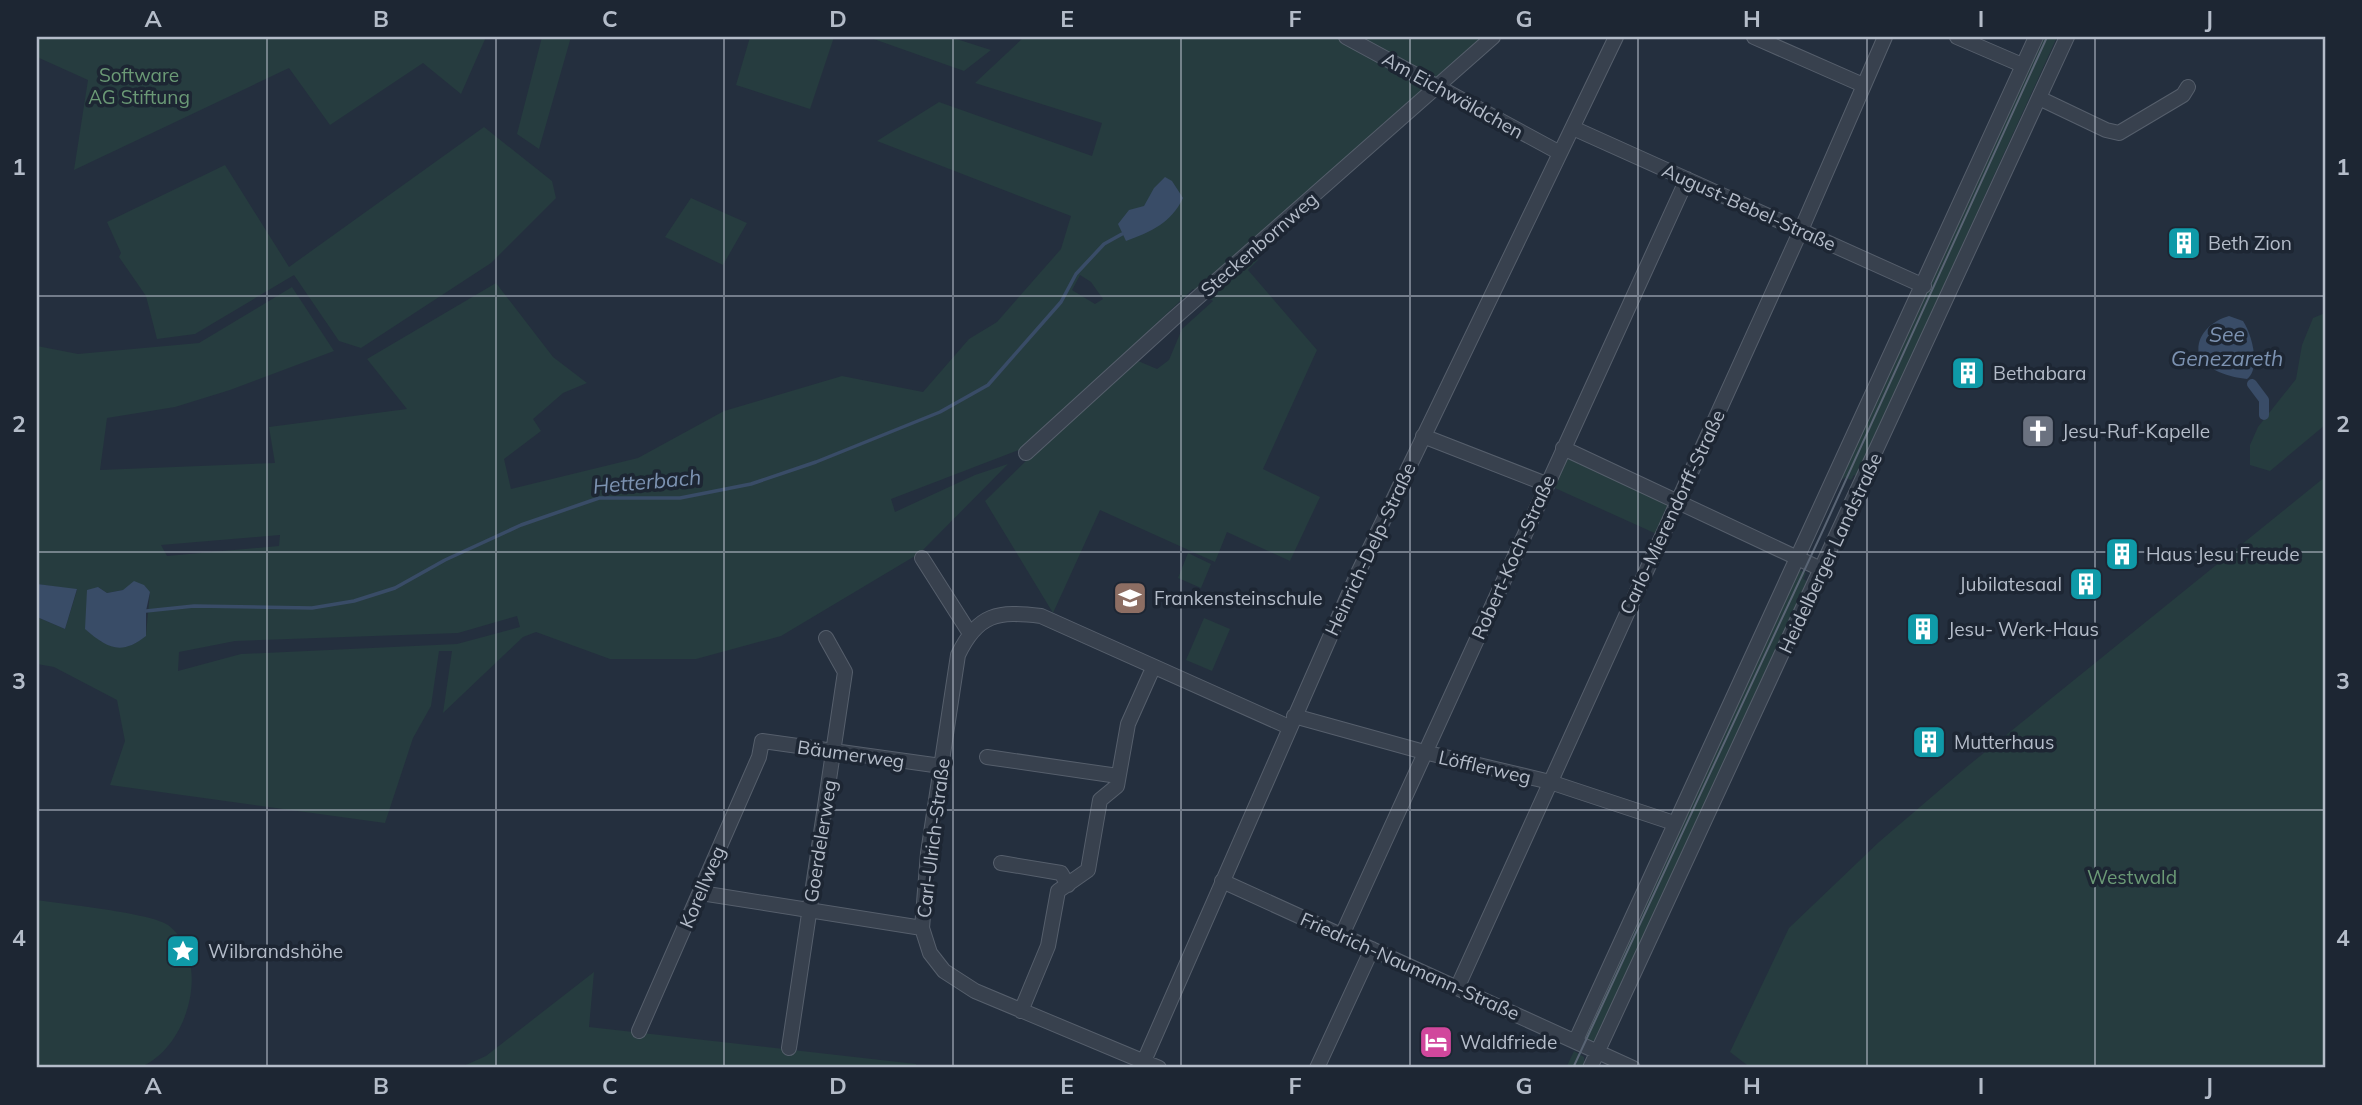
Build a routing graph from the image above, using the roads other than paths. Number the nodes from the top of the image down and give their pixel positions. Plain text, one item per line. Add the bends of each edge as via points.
1 (1346, 37) edge
2 (1493, 37) edge
3 (1616, 37) edge
4 (1754, 37) edge
5 (1885, 37) edge
6 (1957, 37) edge
7 (2036, 37) edge
8 (2067, 37) edge
9 (2022, 65) junction
10 (1863, 85) junction
11 (1436, 86) junction
12 (2188, 88) dead end
13 (2039, 98) junction
14 (1573, 128) junction
15 (1560, 153) junction
16 (1687, 179) junction
17 (1801, 230) junction
18 (1924, 286) junction
19 (1423, 436) junction
20 (1563, 448) junction
21 (1026, 453) dead end
22 (1546, 484) junction
23 (1677, 501) junction
24 (922, 558) dead end
25 (1797, 559) junction
26 (1822, 570) junction
27 (969, 632) junction
28 (826, 638) dead end
29 (1153, 668) junction
30 (1292, 722) junction
31 (762, 741) joint
32 (834, 751) junction
33 (1424, 752) junction
34 (987, 757) dead end
35 (941, 766) junction
36 (1118, 776) junction
37 (1550, 782) junction
38 (1674, 823) junction
39 (1001, 863) dead end
40 (1222, 881) junction
41 (1068, 885) junction
42 (701, 893) junction
43 (809, 909) junction
44 (922, 928) junction
45 (1342, 935) junction
46 (1372, 949) junction
47 (1458, 986) junction
48 (1021, 1011) junction
49 (639, 1031) dead end
50 (1576, 1040) junction
51 (789, 1048) dead end
52 (1598, 1050) junction
53 (1142, 1065) edge
54 (1159, 1068) edge
55 (1317, 1068) edge
56 (1590, 1068) edge
57 (1633, 1068) edge

1 - 11 street, Am Eichwäldchen
2 - 11 street, Steckenbornweg
3 - 14 street, Heinrich-Delp-Straße
4 - 10 street
5 - 10 street, Carlo-Mierendorff-Straße
6 - 9 street
7 - 9 street, Heidelberger Landstraße
8 - 13 street, Heidelberger Landstraße
9 - 18 street, Heidelberger Landstraße
10 - 17 street, Carlo-Mierendorff-Straße
11 - 15 street, Am Eichwäldchen
11 - 21 street, Steckenbornweg
12 - 13 street via 2119,133
13 - 26 street, Heidelberger Landstraße
14 - 15 street, Heinrich-Delp-Straße
14 - 16 street, August-Bebel-Straße
15 - 19 street, Heinrich-Delp-Straße
16 - 17 street, August-Bebel-Straße
16 - 20 street, Robert-Koch-Straße
17 - 18 street, August-Bebel-Straße
17 - 23 street, Carlo-Mierendorff-Straße
18 - 25 street, Heidelberger Landstraße
19 - 22 street
19 - 30 street, Heinrich-Delp-Straße
20 - 22 street, Robert-Koch-Straße
20 - 23 street
22 - 33 street, Robert-Koch-Straße
23 - 25 street
23 - 37 street, Carlo-Mierendorff-Straße
24 - 27 street
25 - 26 street
25 - 38 street, Heidelberger Landstraße
26 - 52 street, Heidelberger Landstraße
27 - 29 street, Löfflerweg via 1003,611 1041,616
27 - 35 street, Carl-Ulrich-Straße via 958,654
28 - 32 street, Goerdelerweg via 845,672
29 - 30 street, Löfflerweg
29 - 36 street via 1128,724
30 - 33 street, Löfflerweg
30 - 40 street, Heinrich-Delp-Straße
31 - 32 street, Bäumerweg
31 - 42 street, Korellweg
32 - 35 street, Bäumerweg
32 - 43 street, Goerdelerweg
33 - 37 street, Löfflerweg
33 - 45 street, Robert-Koch-Straße
34 - 36 street
35 - 44 street, Carl-Ulrich-Straße
36 - 41 street via 1117,786 1100,800 1088,870
37 - 38 street, Löfflerweg
37 - 47 street, Carlo-Mierendorff-Straße
38 - 50 street, Heidelberger Landstraße
39 - 41 street via 1061,873
40 - 45 street, Friedrich-Naumann-Straße
40 - 53 street, Heinrich-Delp-Straße
41 - 48 street via 1058,891 1048,946
42 - 43 street
42 - 49 street, Korellweg
43 - 44 street
43 - 51 street, Goerdelerweg
44 - 48 street, Carl-Ulrich-Straße via 930,953 944,971
45 - 46 street, Friedrich-Naumann-Straße
46 - 47 street, Friedrich-Naumann-Straße
46 - 55 street
47 - 50 street, Friedrich-Naumann-Straße
48 - 53 street, Carl-Ulrich-Straße
50 - 52 street, Friedrich-Naumann-Straße
52 - 56 street, Heidelberger Landstraße
52 - 57 street, Friedrich-Naumann-Straße
53 - 54 street, Carl-Ulrich-Straße

